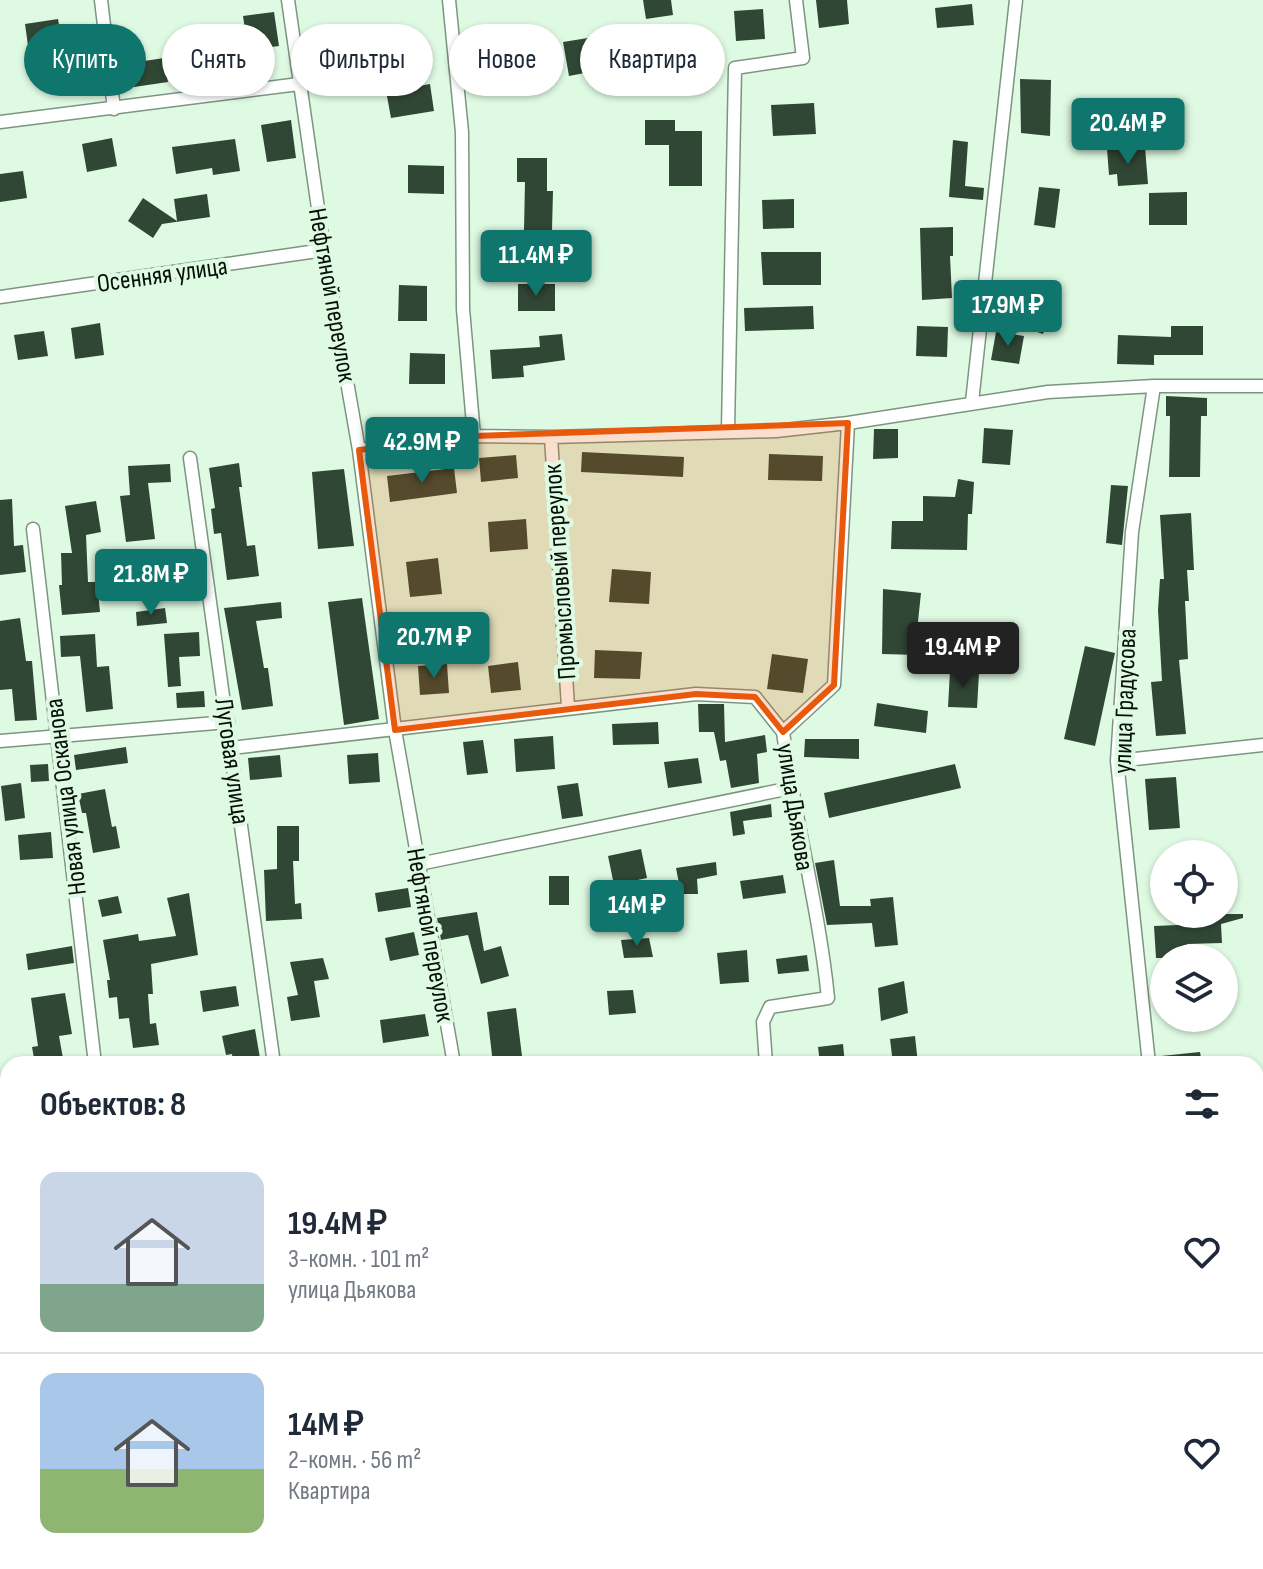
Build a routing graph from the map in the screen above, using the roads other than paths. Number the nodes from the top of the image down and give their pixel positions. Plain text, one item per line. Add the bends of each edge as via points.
1 (101, 0) edge
2 (288, 0) edge
3 (449, 0) edge
4 (796, 0) edge
5 (1016, 0) edge
6 (291, 24) edge
7 (291, 85) edge
8 (301, 96) edge
9 (114, 109) junction
10 (0, 122) edge
11 (324, 250) junction
12 (0, 297) edge
13 (1154, 386) junction
14 (1263, 386) edge
15 (972, 402) junction
16 (848, 423) junction
17 (728, 430) junction
18 (474, 436) junction
19 (551, 437) junction
20 (359, 450) junction
21 (190, 458) dead end
22 (33, 529) dead end
23 (568, 707) junction
24 (228, 722) junction
25 (395, 730) junction
26 (783, 732) junction
27 (57, 735) junction
28 (0, 741) edge
29 (1263, 745) edge
30 (231, 748) junction
31 (1117, 761) junction
32 (791, 788) junction
33 (419, 864) junction
34 (94, 1056) edge
35 (273, 1056) edge
36 (453, 1056) edge
37 (765, 1056) edge
38 (1148, 1056) edge

1 - 9 street
2 - 6 street, Нефтяной переулок
3 - 18 street via 462,132 463,309
4 - 17 street via 803,58 735,68
5 - 15 street
7 - 9 street
8 - 11 street, Нефтяной переулок
9 - 10 street
11 - 12 street, Осенняя улица
11 - 20 street, Нефтяной переулок
13 - 14 street
13 - 15 street
13 - 31 street, улица Градусова via 1132,532
15 - 16 street
16 - 17 street
16 - 26 street, улица Дьякова via 834,685
17 - 19 street
18 - 19 street
18 - 20 street
19 - 23 street, Промысловый переулок
20 - 25 street, Нефтяной переулок
21 - 24 street, Луговая улица
22 - 27 street, Новая улица Осканова
23 - 25 street
23 - 26 street via 696,694 755,697
24 - 27 street
24 - 30 street, Луговая улица
25 - 30 street
25 - 33 street, Нефтяной переулок
26 - 32 street, улица Дьякова
27 - 28 street
27 - 34 street, Новая улица Осканова
29 - 31 street
30 - 35 street, Луговая улица
31 - 38 street, улица Градусова
32 - 33 street
32 - 37 street, улица Дьякова via 828,998 770,1007 763,1022
33 - 36 street, Нефтяной переулок

